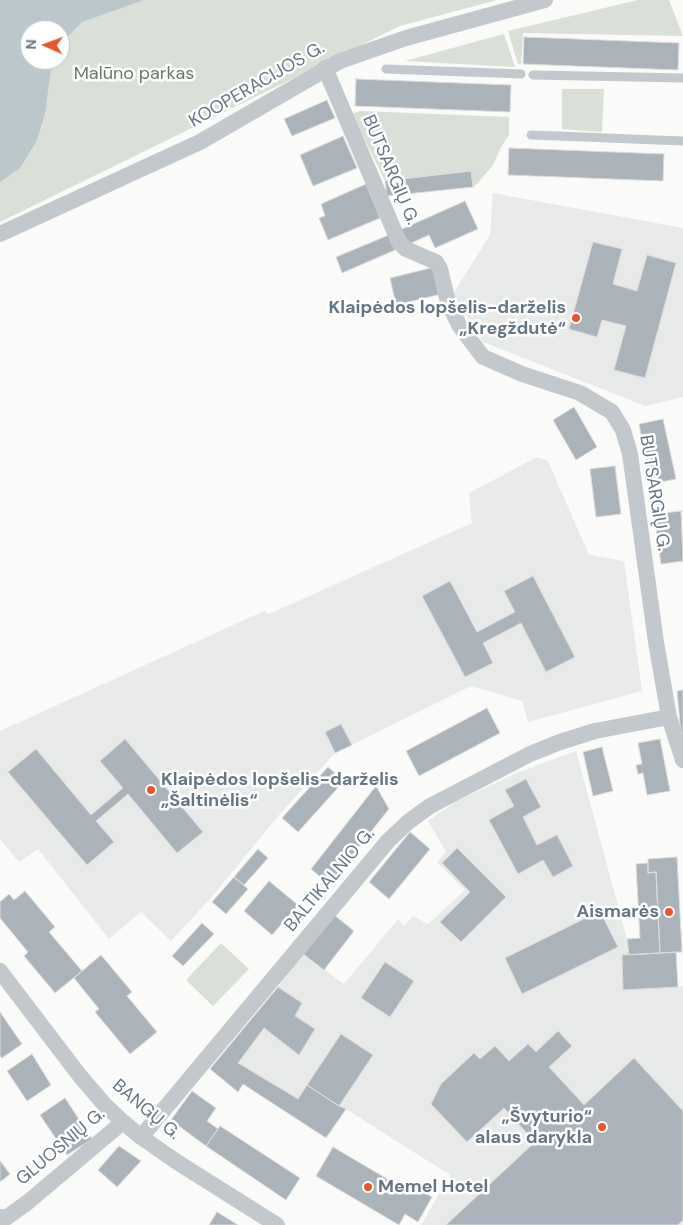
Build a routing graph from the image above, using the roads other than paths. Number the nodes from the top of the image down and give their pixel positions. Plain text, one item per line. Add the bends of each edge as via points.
1 (545, 0) edge
2 (325, 68) junction
3 (386, 69) dead end
4 (521, 74) dead end
5 (533, 75) dead end
6 (683, 78) edge
7 (531, 135) dead end
8 (683, 141) edge
9 (0, 234) edge
10 (669, 717) junction
11 (683, 760) edge
12 (0, 971) edge
13 (123, 1122) junction
14 (141, 1137) junction
15 (0, 1216) edge
16 (278, 1225) edge

1 - 2 street, KOOPERACIJOS G. via 406,38
2 - 9 street, KOOPERACIJOS G. via 200,142
2 - 10 street, BUTSARGIŲ G. via 399,242 406,249 436,262 459,325 483,357 580,393 612,412 623,430 630,454
3 - 4 lane
5 - 6 lane
7 - 8 lane
10 - 11 street, BUTSARGIŲ G.
10 - 14 street, BALTIKALNIO G. via 595,731 530,754 430,806 408,822
12 - 13 street, BANGŲ G. via 80,1076
13 - 14 street, BANGŲ G.
13 - 15 street, GLUOSNIŲ G. via 28,1202 6,1218
14 - 16 street, BANGŲ G.

